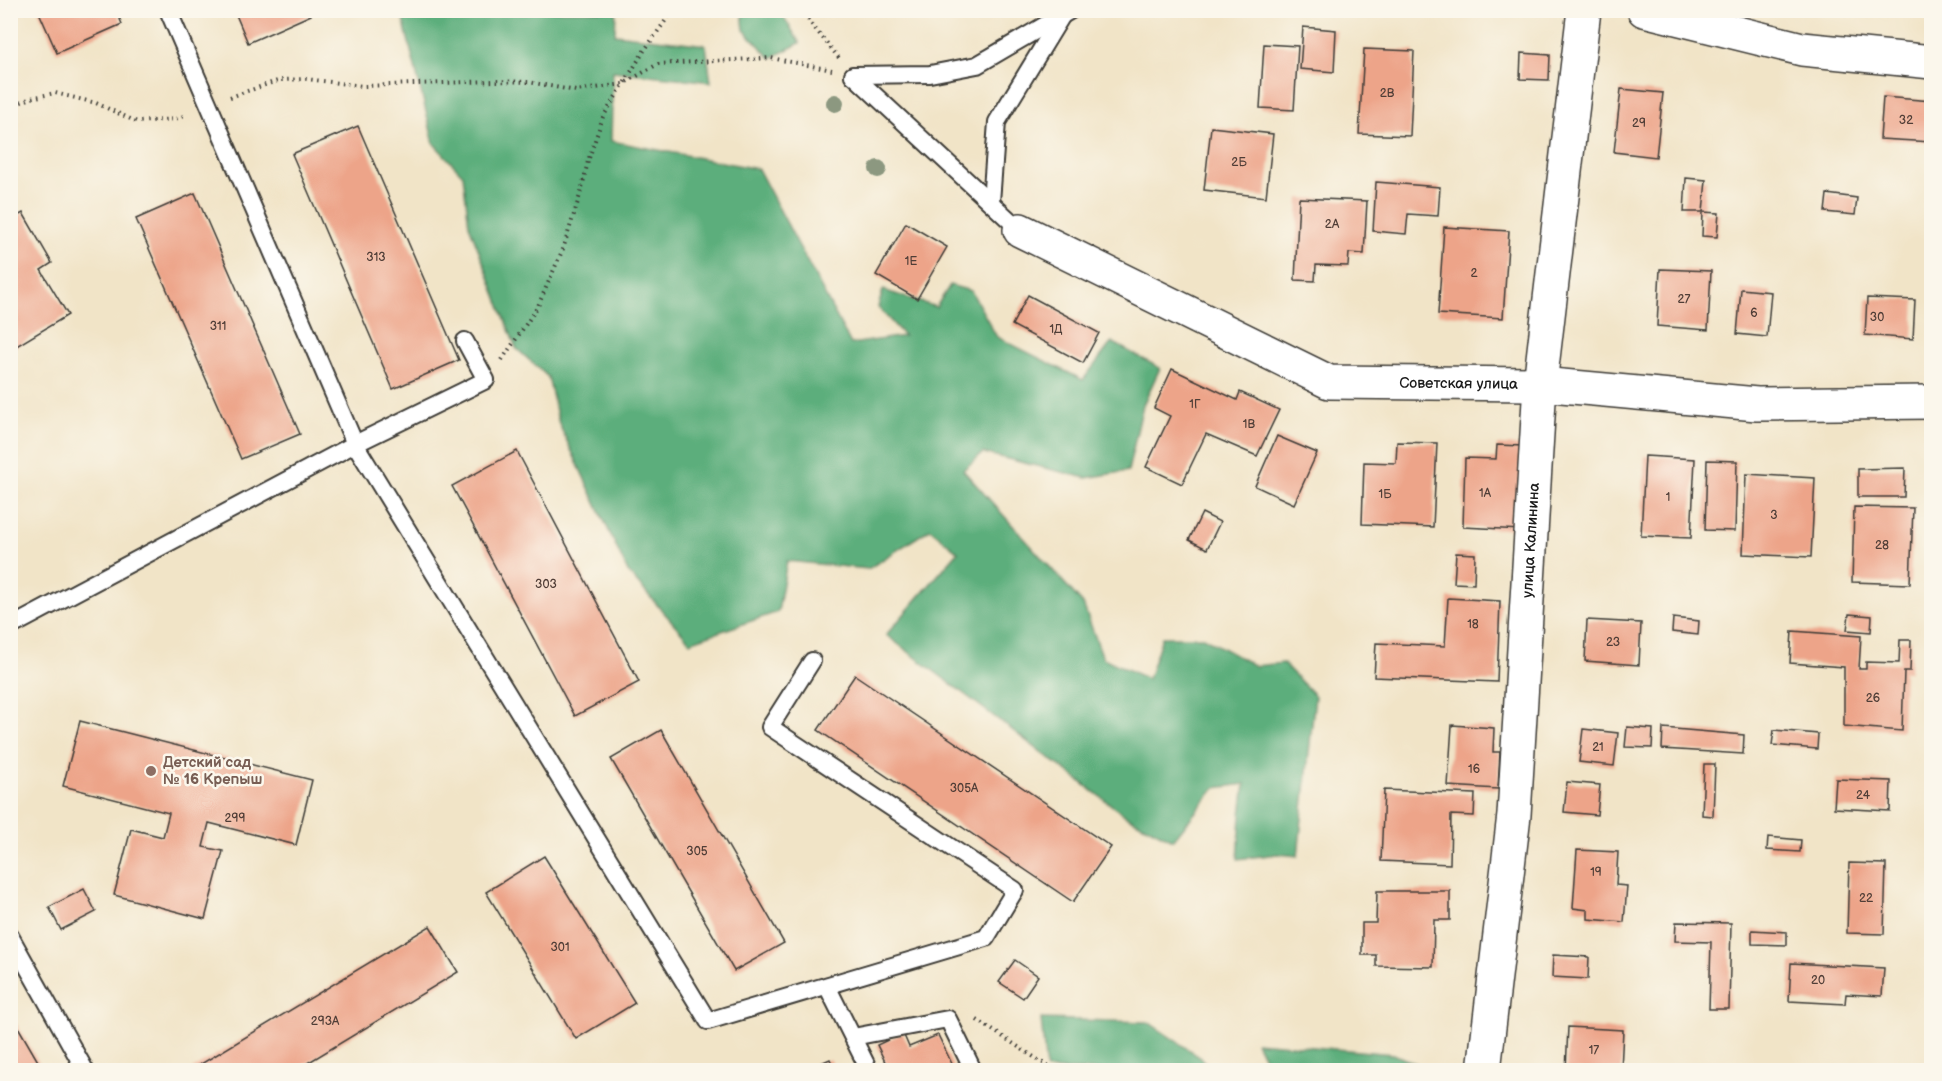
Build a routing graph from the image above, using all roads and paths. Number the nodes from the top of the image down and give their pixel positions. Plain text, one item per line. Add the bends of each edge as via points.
1 (168, 10) edge
2 (673, 10) edge
3 (800, 10) edge
4 (1584, 10) edge
5 (1644, 10) edge
6 (1066, 13) edge
7 (1932, 62) edge
8 (853, 75) junction
9 (623, 84) junction
10 (10, 106) edge
11 (209, 107) junction
12 (991, 202) junction
13 (1020, 230) joint
14 (465, 341) dead end
15 (486, 380) junction
16 (1540, 384) junction
17 (1932, 402) edge
18 (355, 444) junction
19 (10, 627) edge
20 (812, 661) dead end
21 (10, 936) edge
22 (827, 986) junction
23 (948, 1019) junction
24 (853, 1037) junction
25 (85, 1071) edge
26 (869, 1071) edge
27 (973, 1071) edge
28 (1054, 1071) edge
29 (1484, 1071) edge

1 - 11 lane
2 - 9 path
3 - 8 path
4 - 16 street, улица Калинина
5 - 7 street via 1802,49
6 - 8 lane via 977,65 930,74
6 - 12 lane via 997,122
8 - 9 path via 771,58 658,64
8 - 12 lane
9 - 11 path via 576,91 529,82 363,87 306,79 280,80
9 - 15 path via 603,117 563,249 538,306
10 - 11 path via 55,93 96,103 137,122 175,119
11 - 18 lane
12 - 13 lane
13 - 16 street, Советская улица via 1329,382
14 - 15 lane
15 - 18 lane
16 - 17 street, Советская улица via 1757,404
16 - 29 street, улица Калинина via 1514,815
18 - 19 lane
18 - 22 lane via 708,1021
20 - 22 lane via 770,727 1015,890 986,938
21 - 25 lane
22 - 24 lane
23 - 24 lane
23 - 27 lane
23 - 28 path via 972,1017
24 - 26 lane

